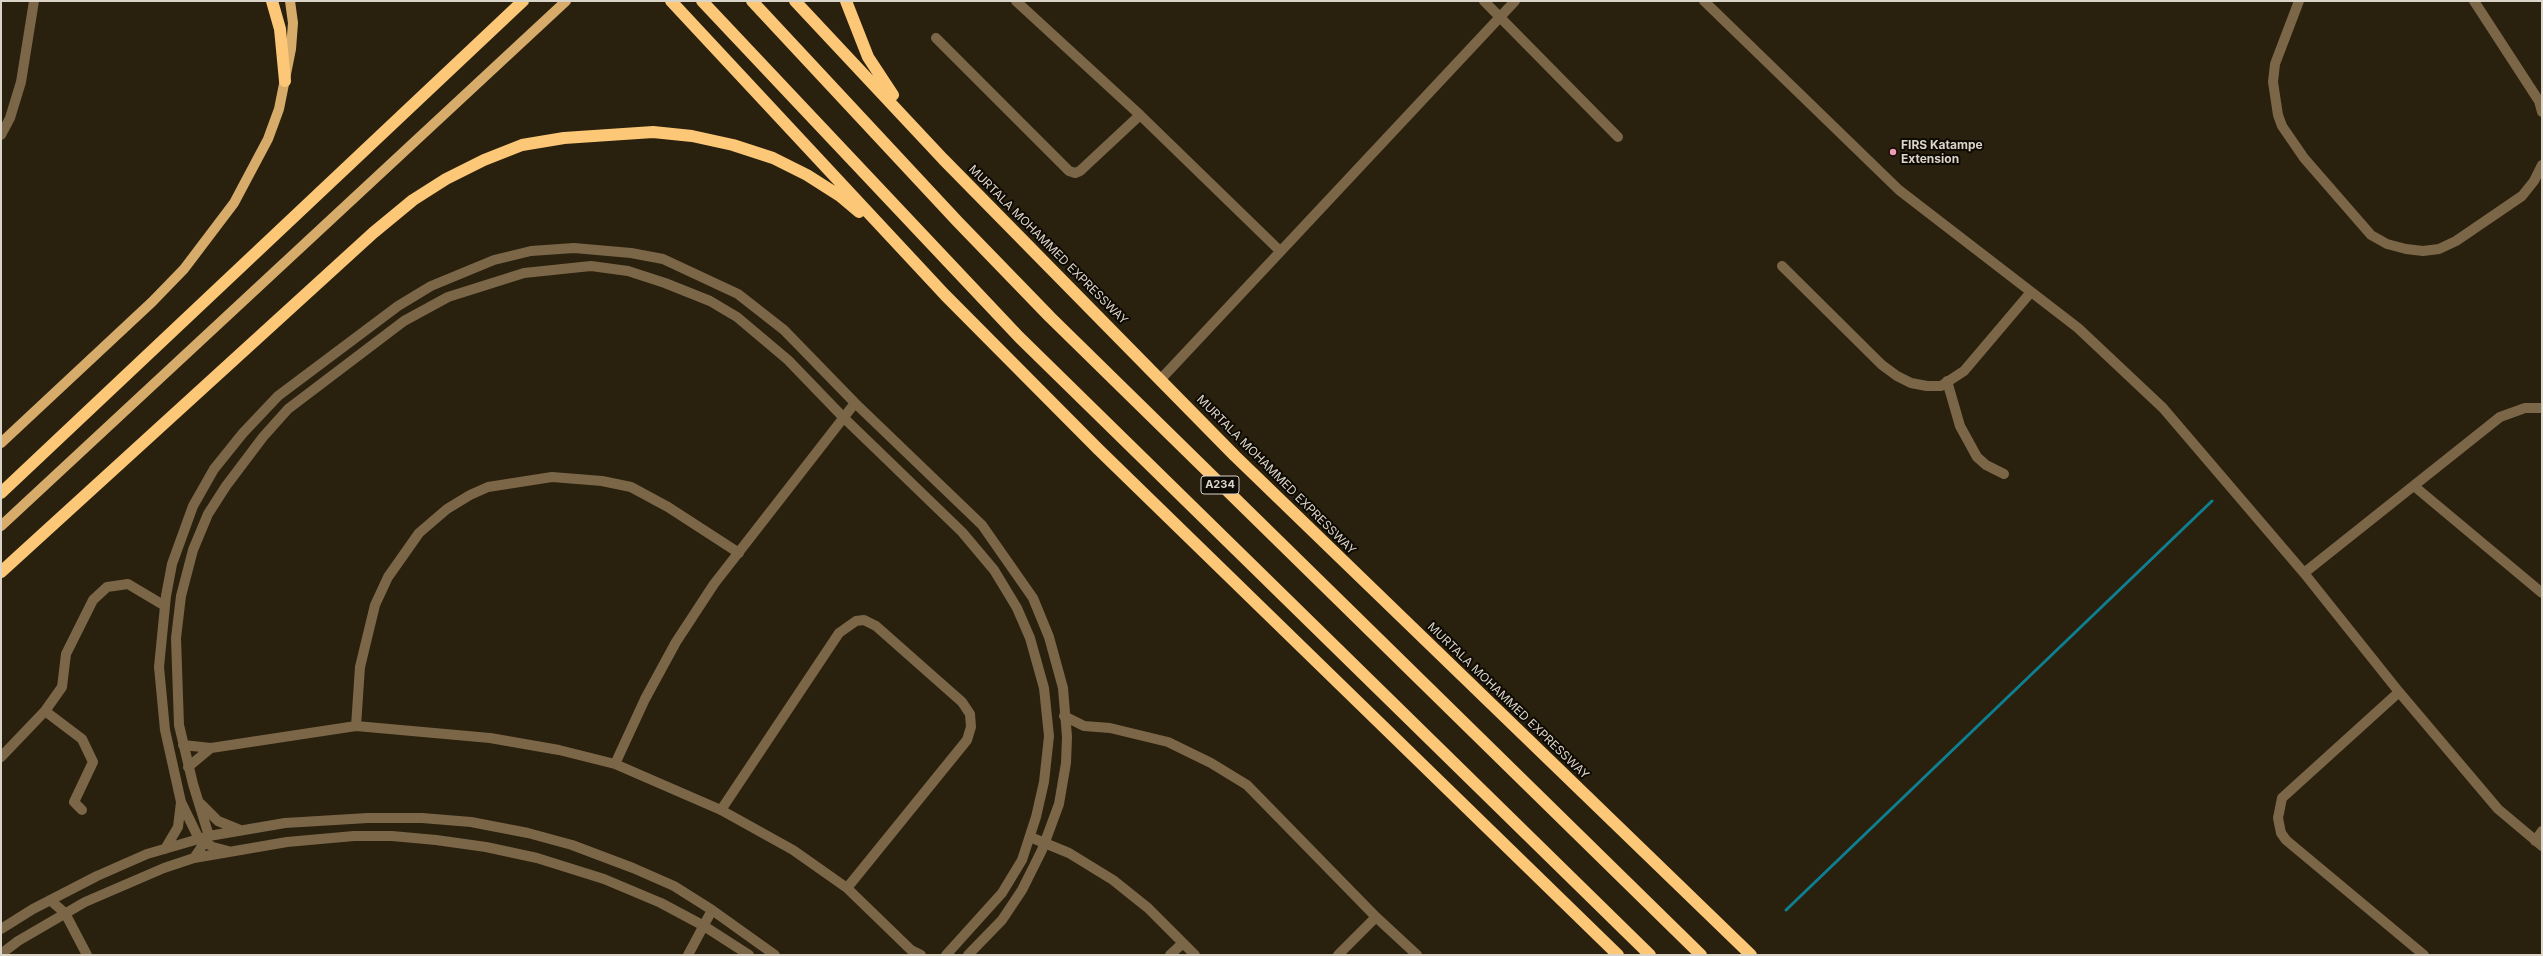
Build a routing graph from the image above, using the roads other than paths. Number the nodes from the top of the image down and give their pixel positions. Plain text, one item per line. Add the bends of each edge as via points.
1 (34, 1) edge
2 (272, 1) edge
3 (290, 1) edge
4 (523, 1) edge
5 (566, 1) edge
6 (671, 1) edge
7 (702, 1) edge
8 (752, 1) edge
9 (795, 1) edge
10 (846, 1) edge
11 (1016, 1) edge
12 (1484, 1) edge
13 (1515, 1) edge
14 (2299, 1) edge
15 (2474, 1) edge
16 (1707, 2) edge
17 (1500, 17) junction
18 (936, 38) dead end
19 (285, 81) junction
20 (2542, 112) edge
21 (1140, 115) junction
22 (1, 135) edge
23 (1618, 137) dead end
24 (943, 159) junction
25 (2542, 165) edge
26 (1279, 250) junction
27 (1782, 266) dead end
28 (2031, 292) junction
29 (945, 295) junction
30 (1161, 379) junction
31 (1947, 381) junction
32 (855, 403) junction
33 (2542, 408) edge
34 (843, 417) junction
35 (1, 443) edge
36 (2004, 474) dead end
37 (2414, 486) junction
38 (1, 493) edge
39 (1, 526) edge
40 (739, 553) junction
41 (1, 572) edge
42 (2304, 573) junction
43 (2542, 593) edge
44 (165, 606) junction
45 (2399, 692) junction
46 (45, 711) junction
47 (1064, 716) junction
48 (356, 726) junction
49 (1084, 726) junction
50 (1067, 735) junction
51 (183, 745) junction
52 (211, 748) junction
53 (1, 757) edge
54 (615, 764) junction
55 (188, 767) junction
56 (198, 800) junction
57 (181, 802) junction
58 (82, 810) dead end
59 (722, 810) junction
60 (242, 831) junction
61 (2542, 831) edge
62 (1030, 837) junction
63 (204, 839) junction
64 (1045, 842) junction
65 (2538, 843) edge
66 (165, 849) junction
67 (228, 851) junction
68 (194, 858) junction
69 (847, 888) junction
70 (50, 900) junction
71 (712, 910) junction
72 (65, 912) junction
73 (1376, 917) junction
74 (704, 926) junction
75 (1, 929) edge
76 (1183, 943) junction
77 (912, 952) edge
78 (1749, 952) edge
79 (1, 954) edge
80 (87, 955) edge
81 (688, 955) edge
82 (749, 955) edge
83 (775, 955) edge
84 (921, 955) edge
85 (946, 955) edge
86 (968, 955) edge
87 (1170, 955) edge
88 (1195, 955) edge
89 (1338, 955) edge
90 (1417, 955) edge
91 (1618, 955) edge
92 (1650, 955) edge
93 (1701, 955) edge
94 (2424, 955) edge

1 - 22 street via 21,82 10,118
2 - 19 highway via 280,29
3 - 19 main road via 293,23
4 - 38 highway
5 - 39 main road
6 - 29 highway
7 - 92 highway, A234 via 1019,337
8 - 93 highway, A234 via 958,222 1056,322
9 - 24 highway, MURTALA MOHAMMED EXPRESSWAY
10 - 24 highway via 868,56 885,84
11 - 21 street
12 - 17 street
13 - 17 street
14 - 25 street via 2275,64 2273,82 2278,115 2282,126 2304,158 2371,234 2387,244 2406,250 2439,249 2456,241 2522,196
15 - 20 street via 2539,101
16 - 28 street via 1899,190
17 - 23 street
17 - 26 street
18 - 21 street via 1069,171 1080,171
19 - 35 main road via 279,109 268,139 234,203 184,269
21 - 26 street
24 - 30 highway, MURTALA MOHAMMED EXPRESSWAY
26 - 30 street
27 - 31 street via 1877,360 1897,376 1911,383 1927,386 1940,386
28 - 31 street via 1964,371
28 - 42 street via 2084,333 2163,408
29 - 41 highway via 879,230 840,196 773,158 733,144 653,132 579,137 522,145 446,179 402,209
29 - 91 highway via 1098,449
30 - 78 highway, MURTALA MOHAMMED EXPRESSWAY via 1235,456
31 - 36 street via 1960,426 1969,444 1986,465
32 - 34 street
32 - 44 street via 784,330 738,294 663,259 574,248 531,251 494,260 431,286 398,306 278,396 243,432 214,469 193,506 172,564
32 - 47 street via 982,525 1009,562 1033,598 1049,637 1063,688
33 - 37 street via 2525,408 2500,417
34 - 40 street
34 - 51 street via 788,360 737,317 710,301 628,271 591,266 554,268 524,273 448,297 404,321 288,409 258,443 208,514 193,550 181,596 176,638 179,725
34 - 62 street via 962,532 994,570 1017,608 1030,638 1044,688 1048,736 1044,782
37 - 42 street
37 - 43 street
40 - 48 street via 668,507 630,488 602,481 552,477 488,487 470,495 446,509 419,533 388,577 375,605 360,667
40 - 54 street via 714,584 676,642 645,698
42 - 45 street
44 - 46 street via 128,584 107,587 93,600 66,654 62,687
44 - 57 street via 159,667 165,730
45 - 65 street via 2498,809
45 - 94 street via 2282,798 2278,818 2281,833 2286,840
46 - 53 street
46 - 58 street via 82,739 93,762 74,802
47 - 49 street
47 - 50 street
48 - 52 street
48 - 54 street via 490,738 559,750
49 - 50 street
49 - 73 street via 1110,728 1168,742 1212,763 1247,785
50 - 64 street via 1066,763 1059,804
51 - 52 street
51 - 55 street
52 - 55 street
54 - 59 street
55 - 56 street
56 - 60 street via 218,821
56 - 63 street
57 - 63 street
57 - 66 street via 178,827
59 - 69 street via 792,850
59 - 69 street via 839,632 856,621 864,620 876,626 962,702 970,714 971,727 967,740
60 - 63 street
60 - 71 street via 285,823 368,818 471,822 528,833 585,850 674,886
61 - 65 street
62 - 64 street
62 - 85 street via 1022,860 1002,893
63 - 66 street
63 - 67 street
63 - 68 street
64 - 76 street via 1069,853 1113,880 1148,908
64 - 86 street via 1022,890 1002,920
66 - 70 street via 132,861
67 - 68 street
67 - 74 street via 354,836 392,836 486,847 537,858 604,879 661,903
68 - 72 street via 164,868
69 - 77 street
70 - 72 street
70 - 75 street
71 - 74 street
71 - 83 street
72 - 79 street
72 - 80 street
73 - 89 street
73 - 90 street
74 - 81 street
74 - 82 street
76 - 87 street
76 - 88 street
77 - 84 street

